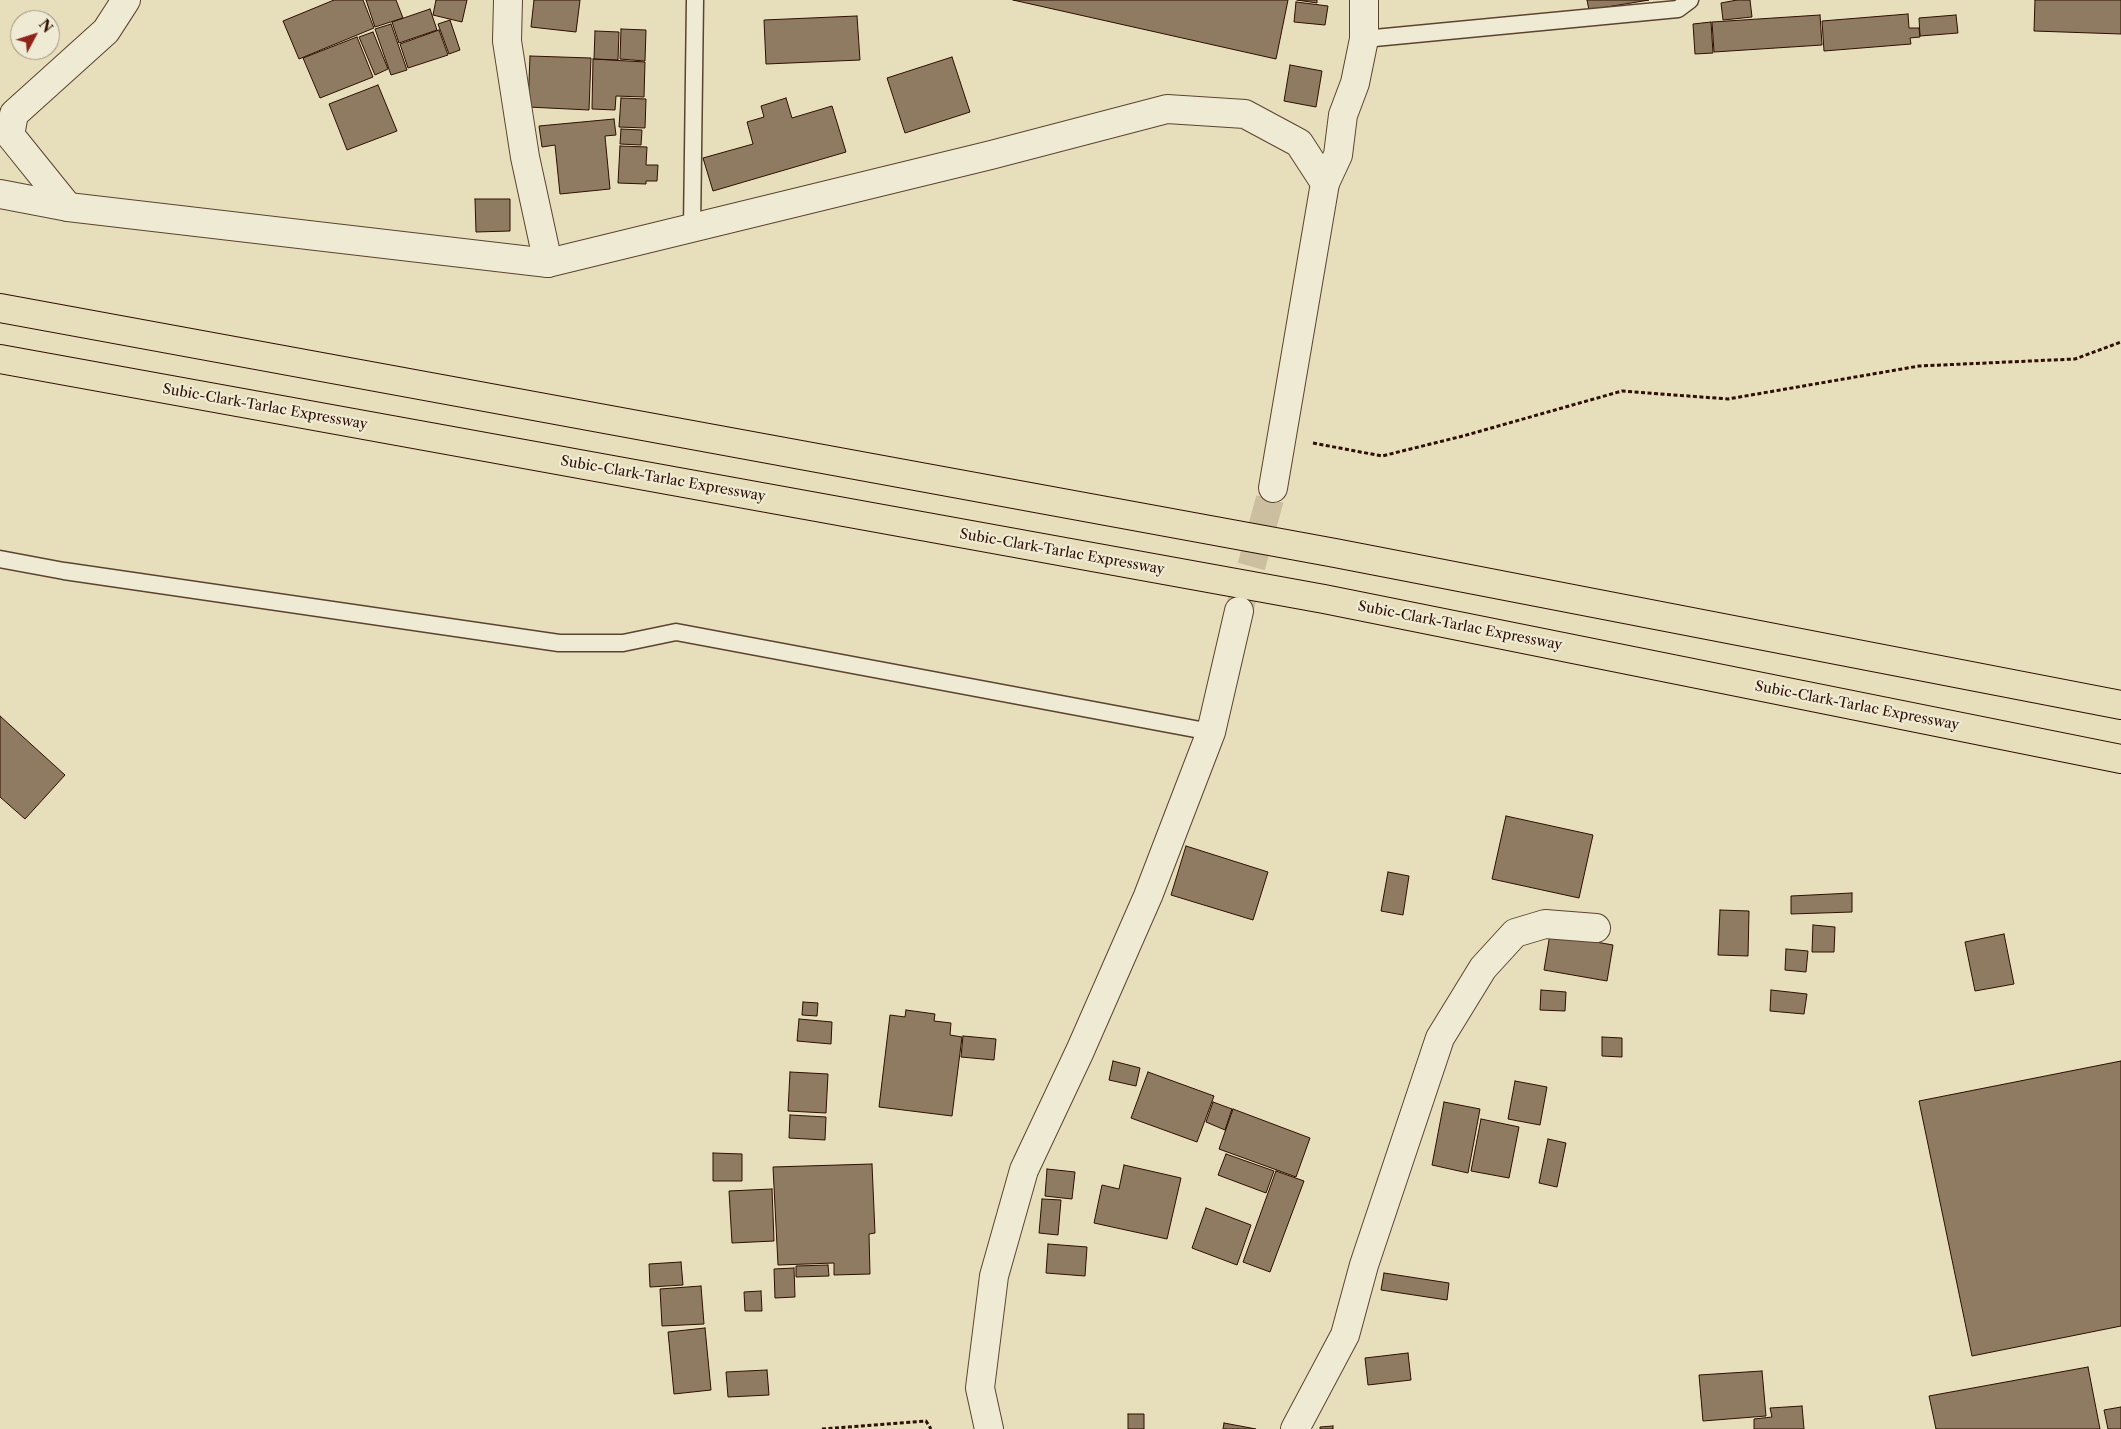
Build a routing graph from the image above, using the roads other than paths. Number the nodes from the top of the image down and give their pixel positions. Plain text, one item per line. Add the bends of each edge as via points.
1 (126, 0) edge
2 (508, 0) edge
3 (694, 0) edge
4 (1364, 0) edge
5 (1690, 0) edge
6 (1364, 39) junction
7 (1325, 183) junction
8 (0, 194) edge
9 (68, 207) junction
10 (692, 229) junction
11 (548, 263) junction
12 (0, 308) edge
13 (0, 359) edge
14 (1273, 488) tunnel mouth
15 (0, 559) edge
16 (1239, 611) tunnel mouth
17 (2121, 705) edge
18 (1211, 732) junction
19 (2121, 759) edge
20 (1596, 928) dead end
21 (989, 1429) edge
22 (1295, 1429) edge

1 - 9 street via 106,31 14,114 10,134
2 - 11 street via 507,41 525,157
3 - 10 lane
4 - 6 street
5 - 6 lane via 1678,10
6 - 7 street via 1355,83 1343,115 1338,154
7 - 10 street via 1298,143 1245,114 1167,109
7 - 14 street
8 - 9 street
9 - 11 street
10 - 11 street
12 - 17 highway via 1335,553
13 - 19 highway, Subic-Clark-Tarlac Expressway via 1324,599
15 - 18 lane via 559,643 623,643 676,632
16 - 18 street
18 - 21 street via 1148,896 1024,1170 994,1276 980,1388
20 - 22 street via 1545,924 1515,934 1483,968 1440,1038 1364,1265 1345,1336

